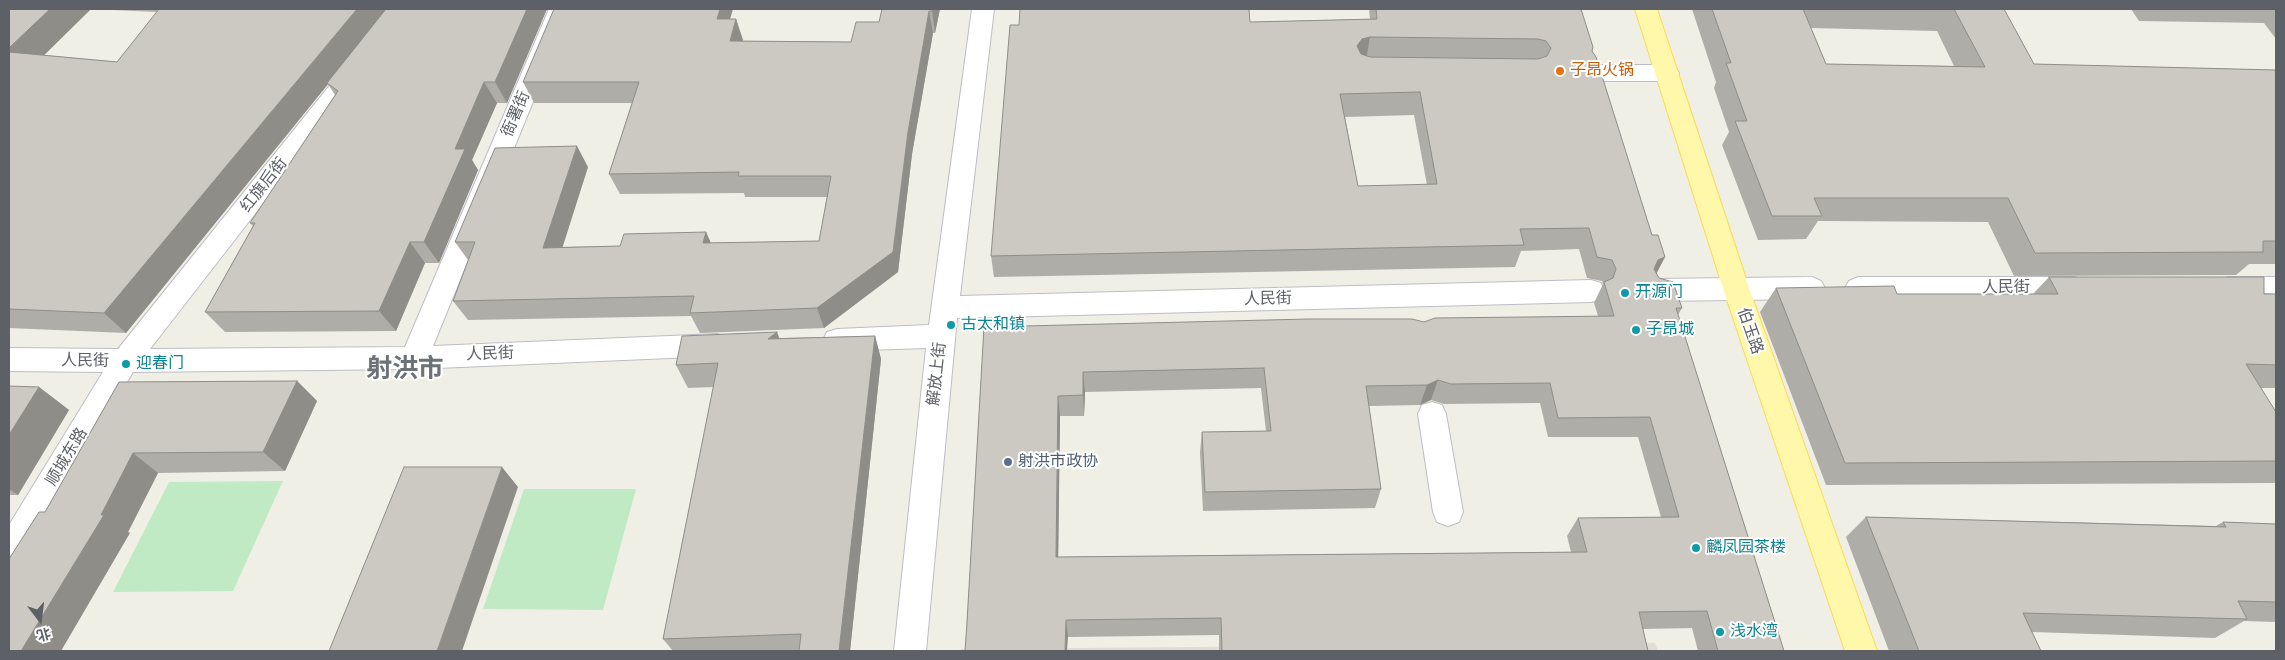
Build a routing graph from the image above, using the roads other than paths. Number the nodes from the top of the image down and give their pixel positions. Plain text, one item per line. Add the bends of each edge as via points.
1 (403, 9) edge
2 (560, 9) edge
3 (983, 9) edge
4 (1646, 9) edge
5 (1597, 73) edge
6 (1667, 73) junction
7 (1736, 288) junction
8 (2099, 288) edge
9 (2208, 288) edge
10 (2276, 288) edge
11 (1658, 290) edge
12 (1591, 291) dead end
13 (945, 307) junction
14 (941, 336) junction
15 (812, 341) edge
16 (742, 344) edge
17 (414, 358) junction
18 (9, 359) edge
19 (125, 362) junction
20 (1432, 414) dead end
21 (1448, 512) dead end
22 (9, 552) edge
23 (910, 651) edge
24 (1861, 651) edge

1 - 19 street, 红旗后街
2 - 17 street, 衙署街
3 - 13 street, 解放上街
4 - 6 main road, 伯玉路
5 - 6 street
6 - 7 main road, 伯玉路
7 - 8 street, 人民街
7 - 11 street, 人民街
7 - 24 main road, 伯玉路
9 - 10 street
12 - 13 street, 人民街 via 1413,309
13 - 14 street, 解放上街
14 - 15 street
14 - 23 street, 解放上街
16 - 17 street, 人民街
17 - 19 street, 人民街
18 - 19 street, 人民街
19 - 22 street, 顺城东路
20 - 21 street

